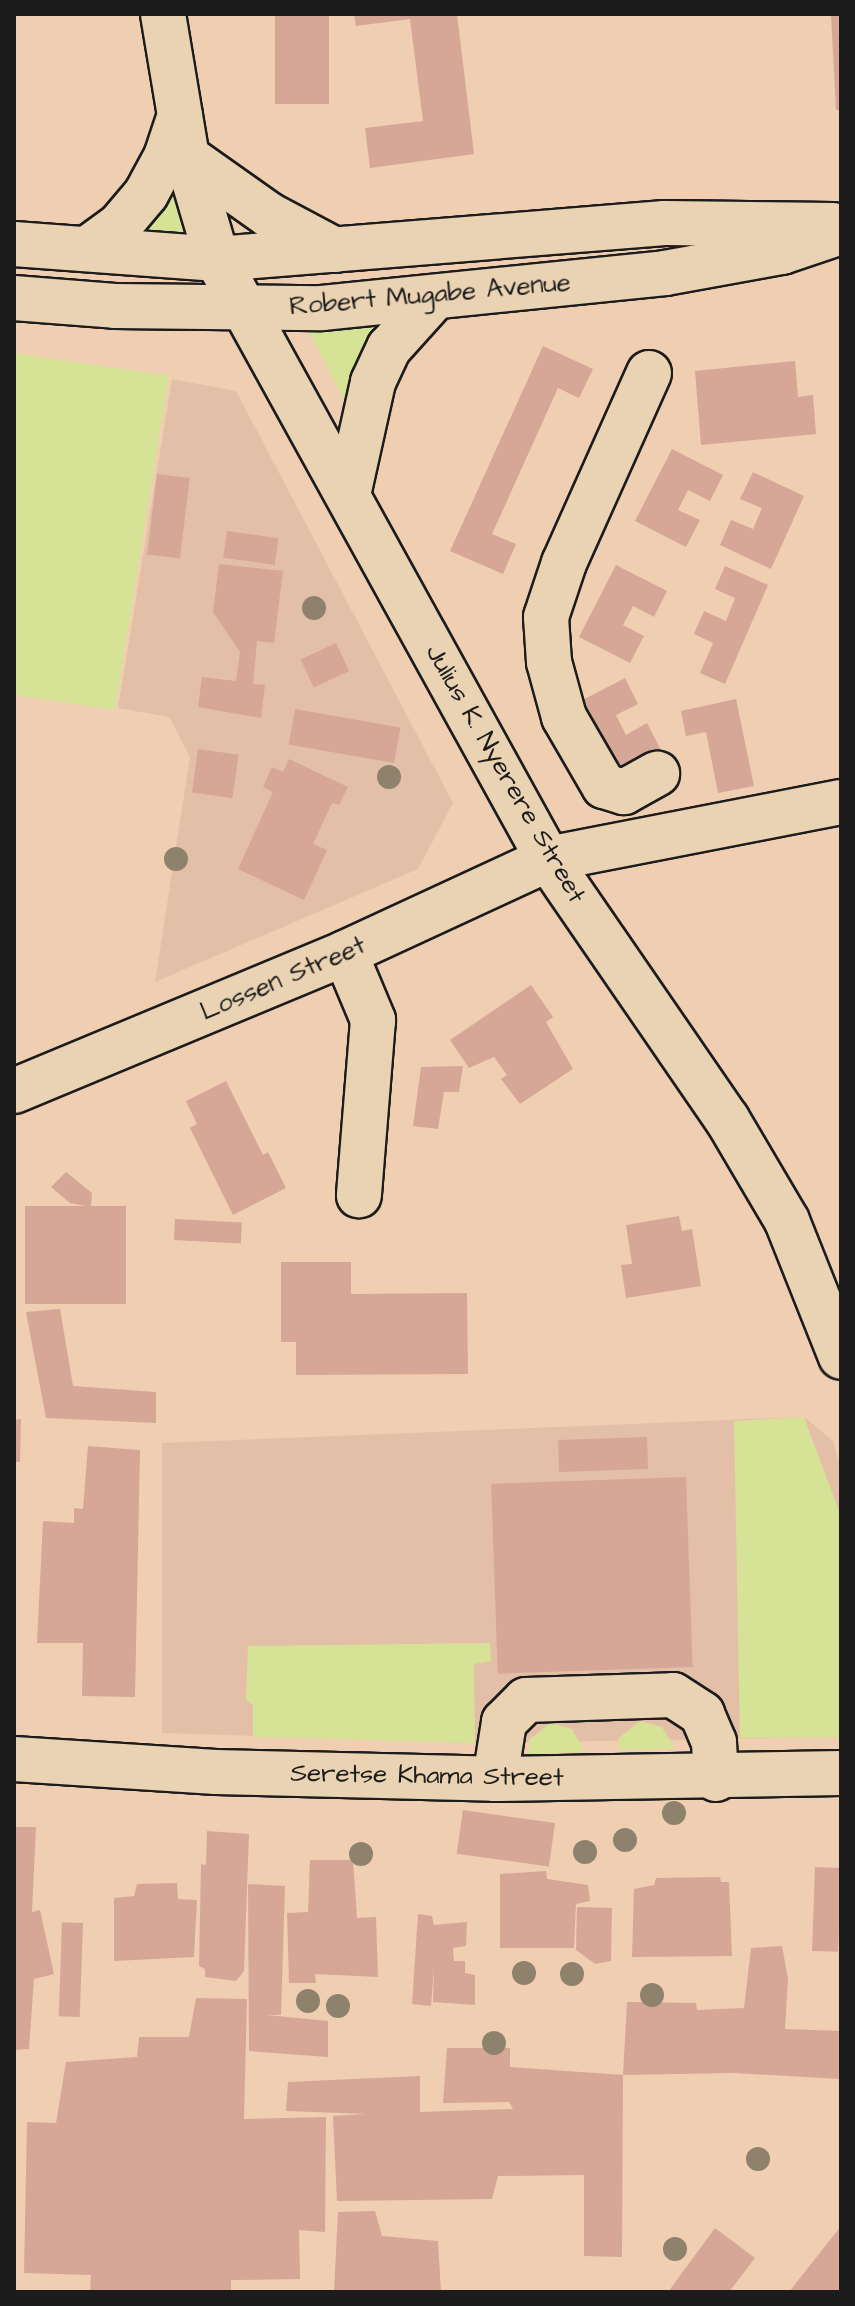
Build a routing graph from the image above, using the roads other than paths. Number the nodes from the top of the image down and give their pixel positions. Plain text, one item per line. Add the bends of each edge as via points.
1 (163, 14) edge
2 (183, 136) junction
3 (841, 226) edge
4 (841, 232) edge
5 (14, 244) edge
6 (87, 249) junction
7 (335, 250) junction
8 (217, 259) junction
9 (14, 298) edge
10 (434, 298) junction
11 (246, 309) junction
12 (649, 373) dead end
13 (348, 495) junction
14 (841, 802) edge
15 (693, 831) junction
16 (548, 859) junction
17 (345, 953) junction
18 (14, 1091) edge
19 (359, 1195) dead end
20 (827, 1274) edge
21 (841, 1357) edge
22 (14, 1759) edge
23 (841, 1773) edge
24 (495, 1779) junction
25 (716, 1779) junction

1 - 2 street, Julius K. Nyerere Street
2 - 6 street via 119,226
2 - 7 street via 269,215
2 - 8 street, Julius K. Nyerere Street
3 - 7 street, Robert Mugabe Avenue via 784,221 665,223
4 - 10 street, Robert Mugabe Avenue via 782,252 665,273
5 - 6 street, Robert Mugabe Avenue
6 - 8 street, Robert Mugabe Avenue
7 - 8 street, Robert Mugabe Avenue
8 - 11 street, Julius K. Nyerere Street
9 - 11 street, Robert Mugabe Avenue
10 - 11 street, Robert Mugabe Avenue
10 - 13 street via 389,348 373,382
11 - 13 street, Julius K. Nyerere Street
12 - 15 street via 564,563 546,617 549,662 564,717 604,786 624,792 652,765
13 - 16 street, Julius K. Nyerere Street
14 - 15 street, Lossen Street
15 - 16 street, Lossen Street
16 - 17 street, Lossen Street
16 - 20 street, Julius K. Nyerere Street
17 - 18 street, Lossen Street
17 - 19 street via 373,1020
20 - 21 street, Julius K. Nyerere Street
22 - 24 street, Seretse Khama Street via 216,1772
23 - 25 street, Seretse Khama Street
24 - 25 street, Seretse Khama Street
24 - 25 street via 504,1722 526,1700 673,1695 702,1714 714,1742

